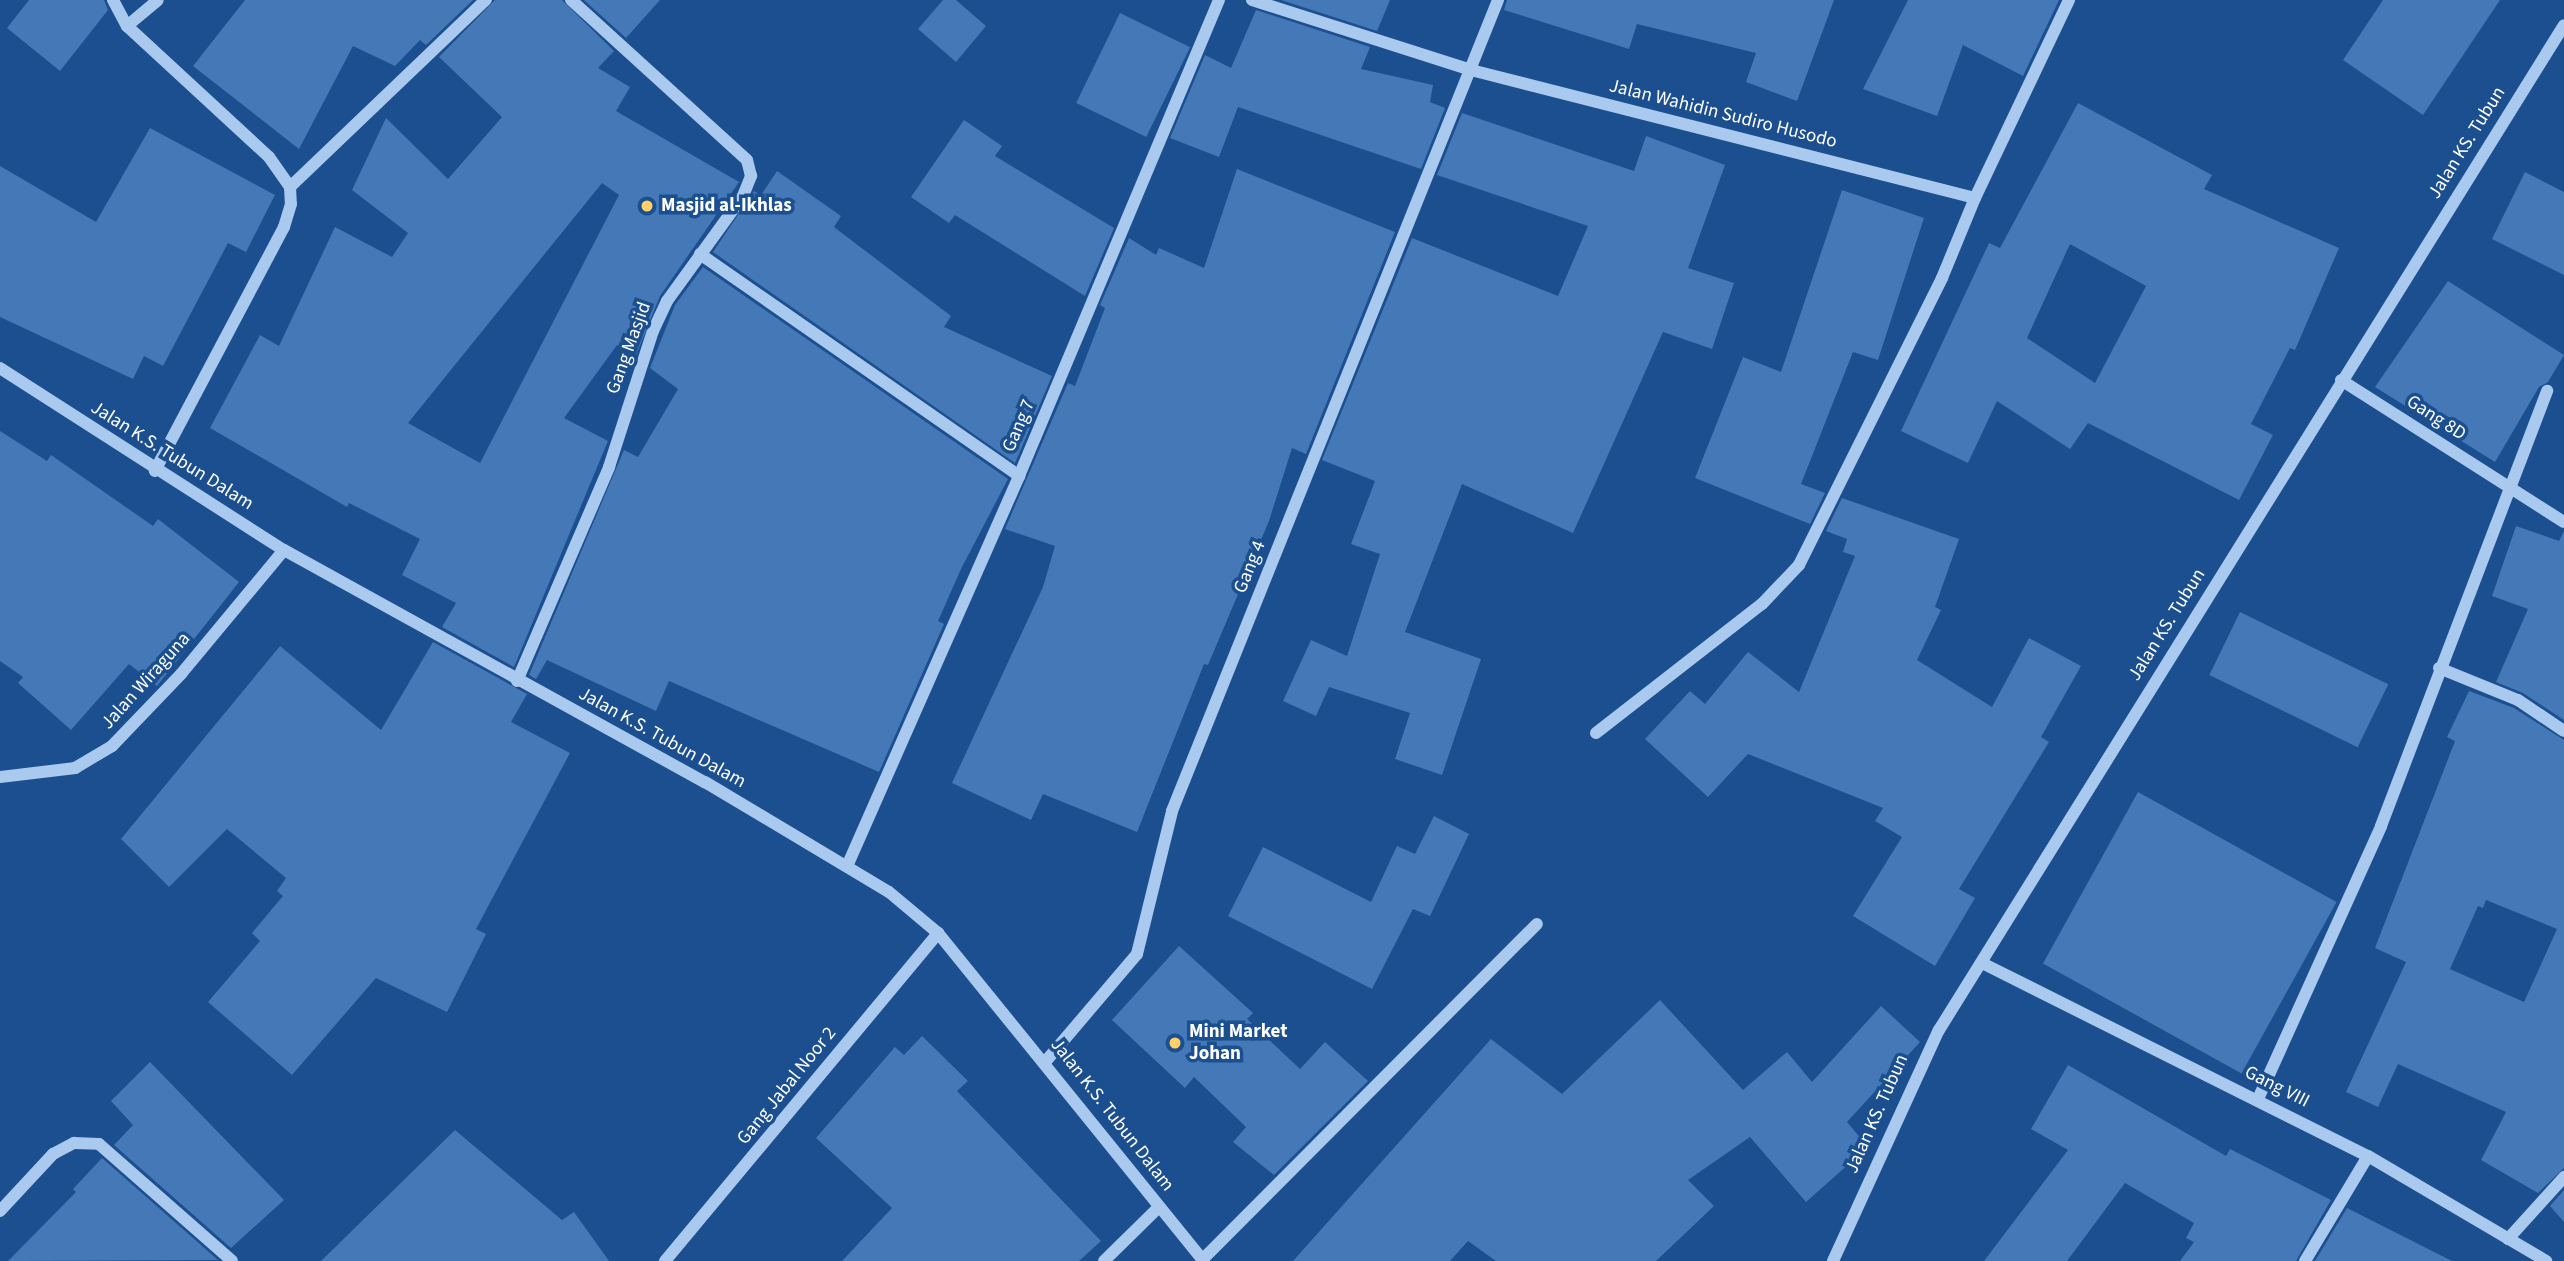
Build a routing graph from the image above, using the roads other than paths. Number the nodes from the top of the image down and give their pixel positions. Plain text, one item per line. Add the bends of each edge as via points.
1 (113, 0) edge
2 (158, 0) edge
3 (486, 0) edge
4 (571, 0) edge
5 (1219, 0) edge
6 (1252, 0) edge
7 (1498, 0) edge
8 (2069, 0) edge
9 (2564, 25) edge
10 (127, 26) junction
11 (1471, 70) junction
12 (290, 187) junction
13 (1975, 198) junction
14 (700, 254) junction
15 (0, 368) edge
16 (2341, 380) junction
17 (2547, 391) dead end
18 (155, 471) junction
19 (1019, 476) junction
20 (2511, 489) junction
21 (2564, 522) edge
22 (284, 550) junction
23 (2439, 668) junction
24 (517, 681) junction
25 (2564, 731) edge
26 (1596, 733) dead end
27 (0, 777) edge
28 (848, 864) junction
29 (1537, 925) dead end
30 (938, 933) junction
31 (1982, 963) junction
32 (1046, 1062) junction
33 (2258, 1099) junction
34 (2368, 1156) junction
35 (2564, 1177) edge
36 (1159, 1207) junction
37 (0, 1211) edge
38 (2508, 1239) junction
39 (1203, 1260) edge
40 (232, 1261) edge
41 (665, 1261) edge
42 (1104, 1261) edge
43 (1833, 1261) edge
44 (2305, 1261) edge
45 (2546, 1261) edge

1 - 10 street
2 - 10 street
3 - 12 street
4 - 14 street, Gang Masjid via 747,160 751,176 743,196
5 - 19 street, Gang 7
6 - 11 street, Jalan Wahidin Sudiro Husodo
7 - 11 street, Gang 4
8 - 13 street
9 - 16 street, Jalan KS. Tubun
10 - 12 street via 269,157
11 - 13 street, Jalan Wahidin Sudiro Husodo
11 - 32 street, Gang 4 via 1172,811 1137,954
12 - 18 street via 291,204 279,239
13 - 26 street via 1936,290 1798,565 1762,604
14 - 19 street
14 - 24 street, Gang Masjid via 667,301 653,331 608,467
15 - 18 street, Jalan K.S. Tubun Dalam
16 - 20 street, Gang 8D
16 - 31 street, Jalan KS. Tubun
17 - 20 street
18 - 22 street, Jalan K.S. Tubun Dalam
19 - 28 street, Gang 7
20 - 21 street, Gang 8D
20 - 23 street
22 - 24 street, Jalan K.S. Tubun Dalam
22 - 27 street, Jalan Wiraguna via 113,747 75,768
23 - 25 street via 2518,700
23 - 33 street via 2381,826
24 - 28 street, Jalan K.S. Tubun Dalam
28 - 30 street, Jalan K.S. Tubun Dalam
29 - 39 street
30 - 32 street, Jalan K.S. Tubun Dalam
30 - 41 street, Gang Jabal Noor 2
31 - 33 street, Gang VIII
31 - 43 street, Jalan KS. Tubun via 1922,1063
32 - 36 street, Jalan K.S. Tubun Dalam
33 - 34 street, Gang VIII
34 - 38 street, Gang VIII
34 - 44 street
35 - 38 street
36 - 39 street, Jalan K.S. Tubun Dalam
36 - 42 street
37 - 40 street via 53,1154 74,1143 99,1144
38 - 45 street, Gang VIII

